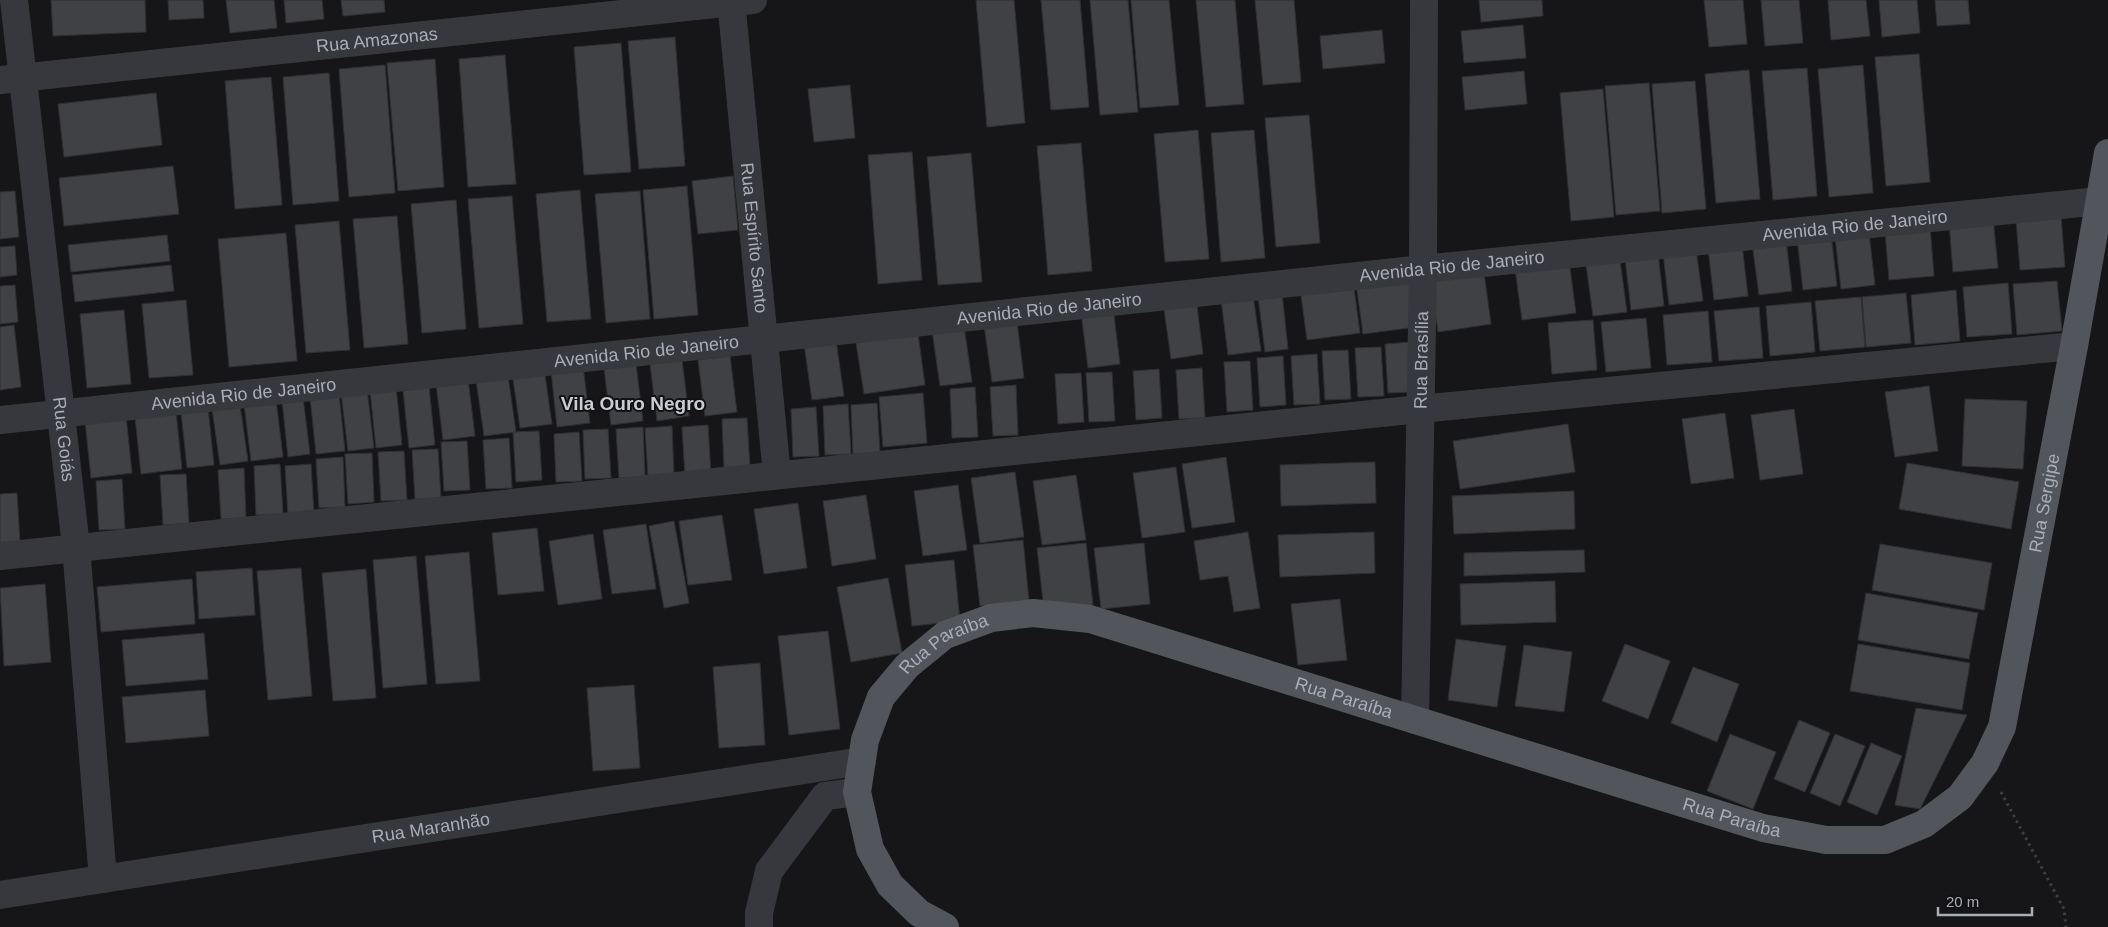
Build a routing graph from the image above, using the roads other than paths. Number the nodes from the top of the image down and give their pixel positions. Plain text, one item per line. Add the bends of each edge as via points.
1 (14, 0) edge
2 (1424, 0) edge
3 (738, 1) edge
4 (11, 78) edge
5 (2108, 153) edge
6 (2100, 202) junction
7 (1423, 269) junction
8 (764, 340) junction
9 (2074, 346) junction
10 (1420, 408) junction
11 (60, 413) junction
12 (0, 420) edge
13 (777, 475) junction
14 (76, 548) junction
15 (0, 556) edge
16 (1415, 720) junction
17 (862, 761) junction
18 (857, 792) junction
19 (1924, 824) joint
20 (103, 879) junction
21 (0, 895) edge
22 (759, 927) edge
23 (945, 927) edge

1 - 4 street, Rua Goiás
2 - 7 street, Rua Brasília
3 - 4 street, Rua Amazonas
3 - 8 street, Rua Espírito Santo
4 - 11 street, Rua Goiás
5 - 6 main road, Rua Sergipe
6 - 7 street, Avenida Rio de Janeiro
6 - 9 main road, Rua Sergipe
7 - 8 street, Avenida Rio de Janeiro
7 - 10 street, Rua Brasília
8 - 11 street, Avenida Rio de Janeiro
8 - 13 street, Rua Espírito Santo
9 - 10 street
9 - 19 main road, Rua Sergipe via 2002,728 1985,763 1960,797
10 - 13 street
10 - 16 street, Rua Brasília
11 - 12 street, Avenida Rio de Janeiro
11 - 14 street, Rua Goiás
13 - 14 street
14 - 15 street
14 - 20 street, Rua Goiás
16 - 17 main road, Rua Paraíba via 1090,619 1034,613 991,618 946,635 907,666 881,697 865,740
16 - 19 main road, Rua Paraíba via 1763,828 1826,840 1885,840
17 - 18 main road, Rua Paraíba
17 - 20 street, Rua Maranhão
18 - 22 street via 825,796 769,870
18 - 23 main road via 870,849 890,885 919,913
20 - 21 street, Rua Maranhão

